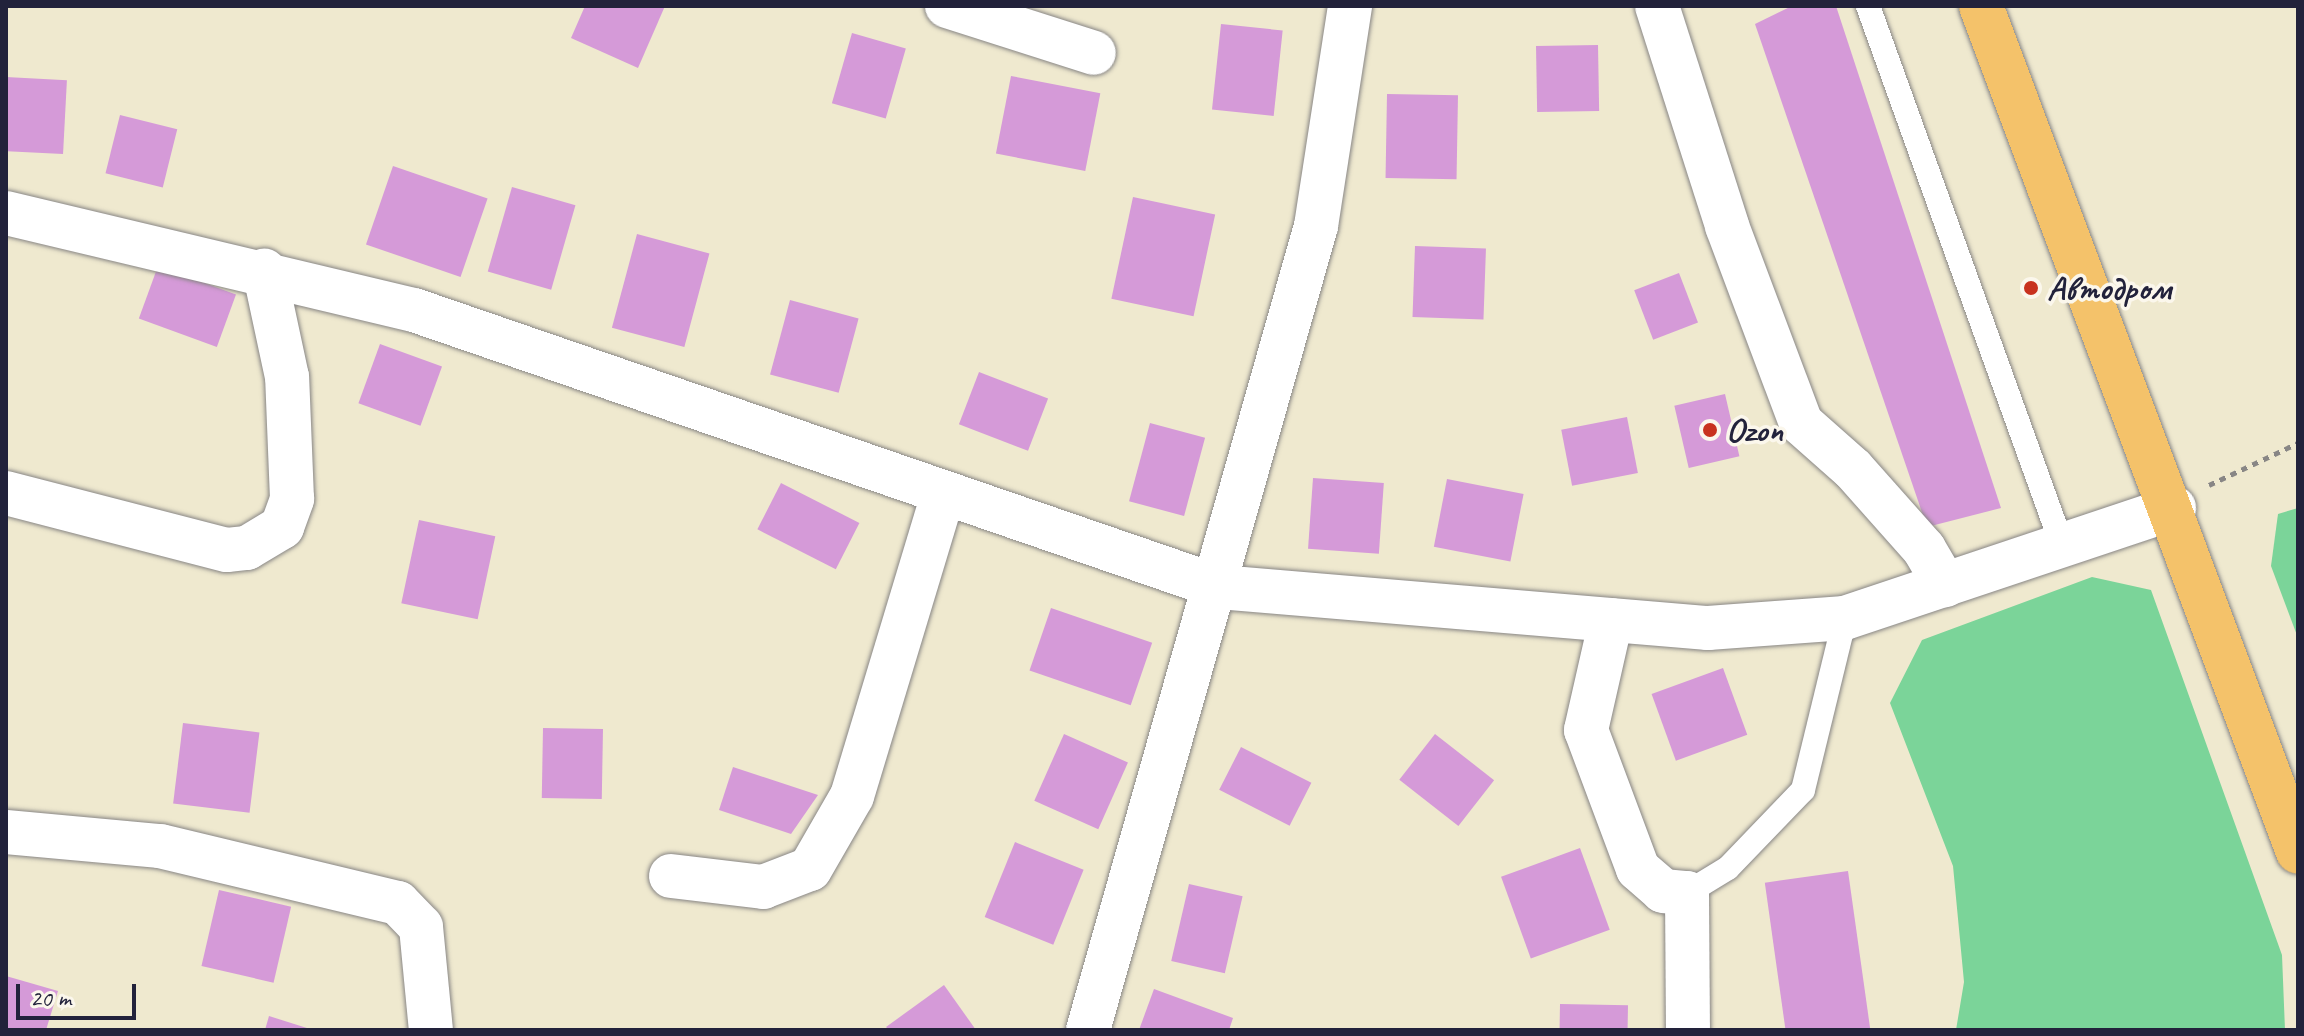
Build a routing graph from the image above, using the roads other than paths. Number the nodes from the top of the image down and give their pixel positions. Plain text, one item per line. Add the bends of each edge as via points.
1 (947, 6) edge
2 (1350, 6) edge
3 (1657, 6) edge
4 (1868, 6) edge
5 (1981, 6) edge
6 (1094, 53) dead end
7 (6, 213) edge
8 (264, 270) junction
9 (6, 493) edge
10 (943, 494) junction
11 (2174, 508) junction
12 (2062, 545) junction
13 (1945, 585) junction
14 (1219, 587) junction
15 (1845, 618) junction
16 (1611, 620) junction
17 (6, 832) edge
18 (2298, 852) edge
19 (671, 876) dead end
20 (1687, 893) junction
21 (431, 1030) edge
22 (1088, 1030) edge
23 (1688, 1030) edge

1 - 6 street
2 - 14 street via 1316,226
3 - 13 street via 1727,226 1801,423 1853,469 1924,549
4 - 12 lane
5 - 11 main road
7 - 8 street
8 - 9 street via 287,377 292,499 282,527 247,548 227,550
8 - 10 street via 414,310
10 - 14 street
10 - 19 street via 852,796 810,869 763,887
11 - 12 street
11 - 18 main road
12 - 13 street
13 - 15 street
14 - 16 street
14 - 22 street
15 - 16 street via 1708,628
15 - 20 lane via 1803,790 1728,868
16 - 20 street via 1586,715 1591,750 1638,869 1663,891
17 - 21 street via 160,846 398,903 421,927
20 - 23 street

